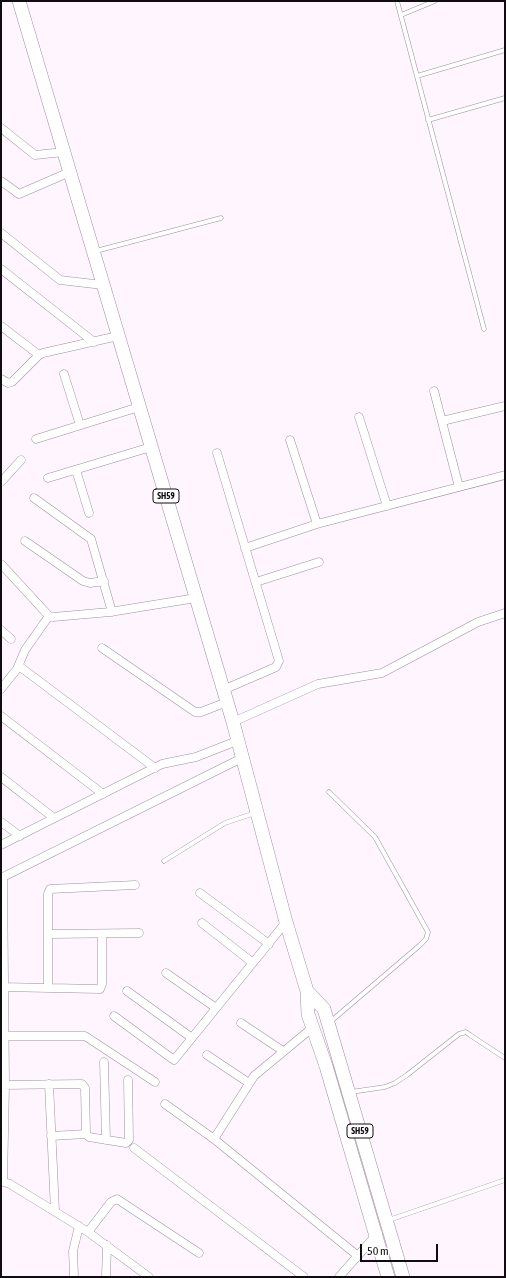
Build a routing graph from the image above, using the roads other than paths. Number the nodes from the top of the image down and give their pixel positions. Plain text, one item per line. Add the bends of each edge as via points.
1 (19, 1) edge
2 (397, 1) edge
3 (435, 1) edge
4 (400, 15) junction
5 (505, 50) edge
6 (417, 76) junction
7 (505, 98) edge
8 (428, 120) junction
9 (1, 128) edge
10 (64, 152) junction
11 (70, 172) junction
12 (1, 181) edge
13 (221, 218) dead end
14 (1, 233) edge
15 (93, 252) junction
16 (1, 269) edge
17 (103, 285) junction
18 (1, 326) edge
19 (484, 329) dead end
20 (118, 336) junction
21 (94, 342) junction
22 (39, 355) junction
23 (64, 374) dead end
24 (1, 379) edge
25 (434, 391) dead end
26 (505, 406) edge
27 (140, 407) junction
28 (359, 417) dead end
29 (442, 422) junction
30 (80, 425) junction
31 (36, 439) dead end
32 (290, 440) dead end
33 (151, 447) junction
34 (216, 453) dead end
35 (21, 460) dead end
36 (76, 470) junction
37 (505, 475) edge
38 (48, 478) dead end
39 (1, 482) edge
40 (459, 487) junction
41 (34, 498) dead end
42 (387, 506) junction
43 (89, 513) dead end
44 (318, 524) junction
45 (25, 541) dead end
46 (246, 548) junction
47 (319, 562) dead end
48 (1, 564) edge
49 (104, 581) junction
50 (256, 582) junction
51 (196, 598) junction
52 (112, 612) junction
53 (505, 613) edge
54 (49, 616) junction
55 (1, 630) edge
56 (11, 639) dead end
57 (102, 648) dead end
58 (19, 666) junction
59 (1, 689) edge
60 (225, 696) junction
61 (1, 716) edge
62 (233, 722) junction
63 (237, 741) junction
64 (242, 758) junction
65 (155, 768) junction
66 (1, 777) edge
67 (329, 792) dead end
68 (103, 794) junction
69 (257, 812) junction
70 (54, 818) junction
71 (1, 822) edge
72 (20, 836) junction
73 (1, 845) edge
74 (164, 861) dead end
75 (2, 877) edge
76 (135, 885) dead end
77 (200, 893) dead end
78 (202, 922) dead end
79 (286, 922) junction
80 (139, 933) dead end
81 (49, 934) junction
82 (102, 934) junction
83 (269, 944) junction
84 (254, 963) junction
85 (166, 973) dead end
86 (3, 987) edge
87 (48, 988) junction
88 (127, 990) dead end
89 (307, 991) junction
90 (216, 1008) junction
91 (114, 1016) dead end
92 (241, 1023) dead end
93 (328, 1024) junction
94 (312, 1028) junction
95 (2, 1036) edge
96 (192, 1038) junction
97 (283, 1051) junction
98 (207, 1055) dead end
99 (505, 1058) edge
100 (104, 1062) dead end
101 (128, 1080) dead end
102 (154, 1082) dead end
103 (249, 1083) junction
104 (49, 1084) junction
105 (3, 1085) edge
106 (348, 1092) junction
107 (165, 1104) dead end
108 (86, 1134) junction
109 (51, 1136) junction
110 (214, 1139) junction
111 (106, 1140) junction
112 (134, 1148) dead end
113 (505, 1180) edge
114 (2, 1181) edge
115 (55, 1211) junction
116 (387, 1221) junction
117 (79, 1226) junction
118 (88, 1232) junction
119 (376, 1235) junction
120 (107, 1245) junction
121 (199, 1252) dead end
122 (358, 1256) junction
123 (141, 1274) edge
124 (74, 1277) edge
125 (106, 1277) edge
126 (149, 1277) edge
127 (304, 1277) edge
128 (339, 1277) edge
129 (388, 1277) edge
130 (403, 1277) edge

1 - 10 main road, SH59
2 - 4 lane
3 - 4 lane
4 - 6 lane
5 - 6 lane
6 - 8 lane
7 - 8 lane
8 - 19 lane
9 - 10 street via 34,155
10 - 11 main road, SH59
11 - 12 street via 19,194
11 - 15 main road, SH59
13 - 15 lane
14 - 17 street via 60,280
15 - 17 main road, SH59
16 - 21 street
17 - 20 main road, SH59
18 - 22 street
20 - 21 street
20 - 27 main road, SH59
21 - 22 street
22 - 24 street via 12,382 8,384
23 - 30 street
25 - 29 street
26 - 29 street
27 - 30 street
27 - 33 main road, SH59
28 - 42 street
29 - 40 street
30 - 31 street
32 - 44 street
33 - 36 street
33 - 51 main road, SH59
34 - 46 street
35 - 39 street
36 - 38 street
36 - 43 street
37 - 40 street
40 - 42 street
41 - 49 street via 91,539
42 - 44 street
44 - 46 street
45 - 49 street via 83,581
46 - 50 street
47 - 50 street
48 - 54 street
49 - 52 street
50 - 60 street via 279,661 276,667
51 - 52 street
51 - 60 main road, SH59
52 - 54 street
53 - 62 street via 478,622 376,676 318,684
54 - 58 street via 25,650
55 - 56 street
57 - 60 street via 195,712 201,712
58 - 59 street
58 - 65 street
60 - 62 main road, SH59
61 - 68 street
62 - 63 main road, SH59
63 - 64 main road, SH59
63 - 65 street via 196,757 165,763
64 - 69 main road, SH59
64 - 75 street
65 - 68 street
66 - 70 street
67 - 93 lane via 375,837 428,932 426,939 419,946
68 - 70 street
69 - 74 lane via 225,823
69 - 79 main road, SH59
70 - 72 street
71 - 72 street
72 - 73 street
75 - 86 street
76 - 81 street via 50,889
77 - 83 street
78 - 84 street
79 - 83 street
79 - 89 main road, SH59
80 - 82 street
81 - 82 street
81 - 87 street
82 - 87 street via 100,989
83 - 84 street
84 - 90 street
85 - 90 street
86 - 87 street
86 - 95 street
88 - 96 street
89 - 93 main road, SH59 via 324,1009
89 - 94 main road, SH59 via 308,1014
90 - 96 street
91 - 96 street via 174,1060
92 - 97 street
93 - 106 main road, SH59
94 - 97 street
94 - 119 main road, SH59 via 326,1066
95 - 102 street via 85,1036
95 - 105 street
97 - 103 street
98 - 103 street
99 - 106 lane via 466,1032 458,1034 395,1083 385,1087
100 - 111 street
101 - 111 street via 129,1140 126,1143
103 - 110 street
104 - 105 street
104 - 108 street via 82,1084 85,1088
104 - 109 street
105 - 114 street
106 - 116 main road, SH59
107 - 110 street
108 - 109 street
108 - 111 street via 89,1137
109 - 115 street
110 - 122 street
112 - 127 street
113 - 116 lane
114 - 115 street
115 - 117 street
116 - 119 street
116 - 130 main road, SH59
117 - 118 street
117 - 124 street via 73,1251
118 - 120 street
118 - 121 street via 110,1202 117,1199
119 - 122 street
119 - 129 main road, SH59
120 - 123 street
120 - 125 street
122 - 128 street
123 - 126 street

